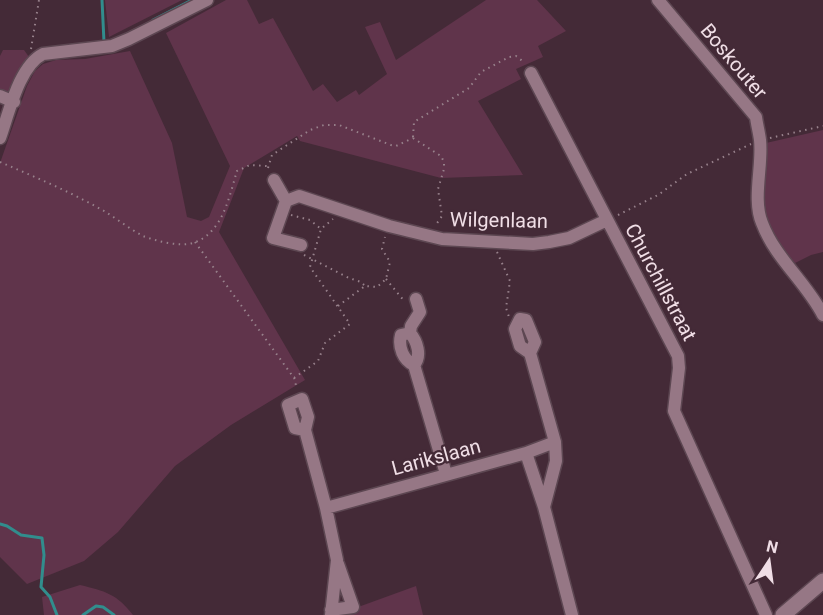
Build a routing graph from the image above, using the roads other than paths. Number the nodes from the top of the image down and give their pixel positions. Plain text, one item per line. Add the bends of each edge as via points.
1 (207, 0) edge
2 (658, 0) edge
3 (531, 73) road end
4 (0, 96) edge
5 (14, 102) junction
6 (0, 138) edge
7 (274, 180) dead end
8 (286, 201) junction
9 (607, 220) junction
10 (301, 245) dead end
11 (416, 299) road end
12 (823, 315) edge
13 (520, 319) road end
14 (305, 430) dead end
15 (555, 442) junction
16 (526, 453) junction
17 (446, 474) junction
18 (544, 507) junction
19 (326, 508) junction
20 (337, 560) junction
21 (823, 581) edge
22 (331, 613) edge
23 (572, 615) edge
24 (766, 615) edge
25 (783, 615) edge

1 - 5 street via 112,46 43,54 24,72
2 - 12 street, Boskouter via 756,117 760,140 760,221
3 - 9 street, Churchillstraat
4 - 5 street
5 - 6 street
7 - 8 street
8 - 9 street, Wilgenlaan via 299,196 429,236 497,243 549,242
8 - 10 street via 273,238
9 - 24 street, Churchillstraat via 678,356 674,411
11 - 17 street via 420,312 410,333 418,352 414,365
13 - 15 street via 529,324 534,342 530,353
14 - 19 street
15 - 16 street, Larikslaan
15 - 18 street via 556,461
16 - 17 street, Larikslaan
16 - 18 street
17 - 19 street, Larikslaan
18 - 23 street
19 - 20 street
20 - 22 street
20 - 22 street via 353,607
21 - 25 street

